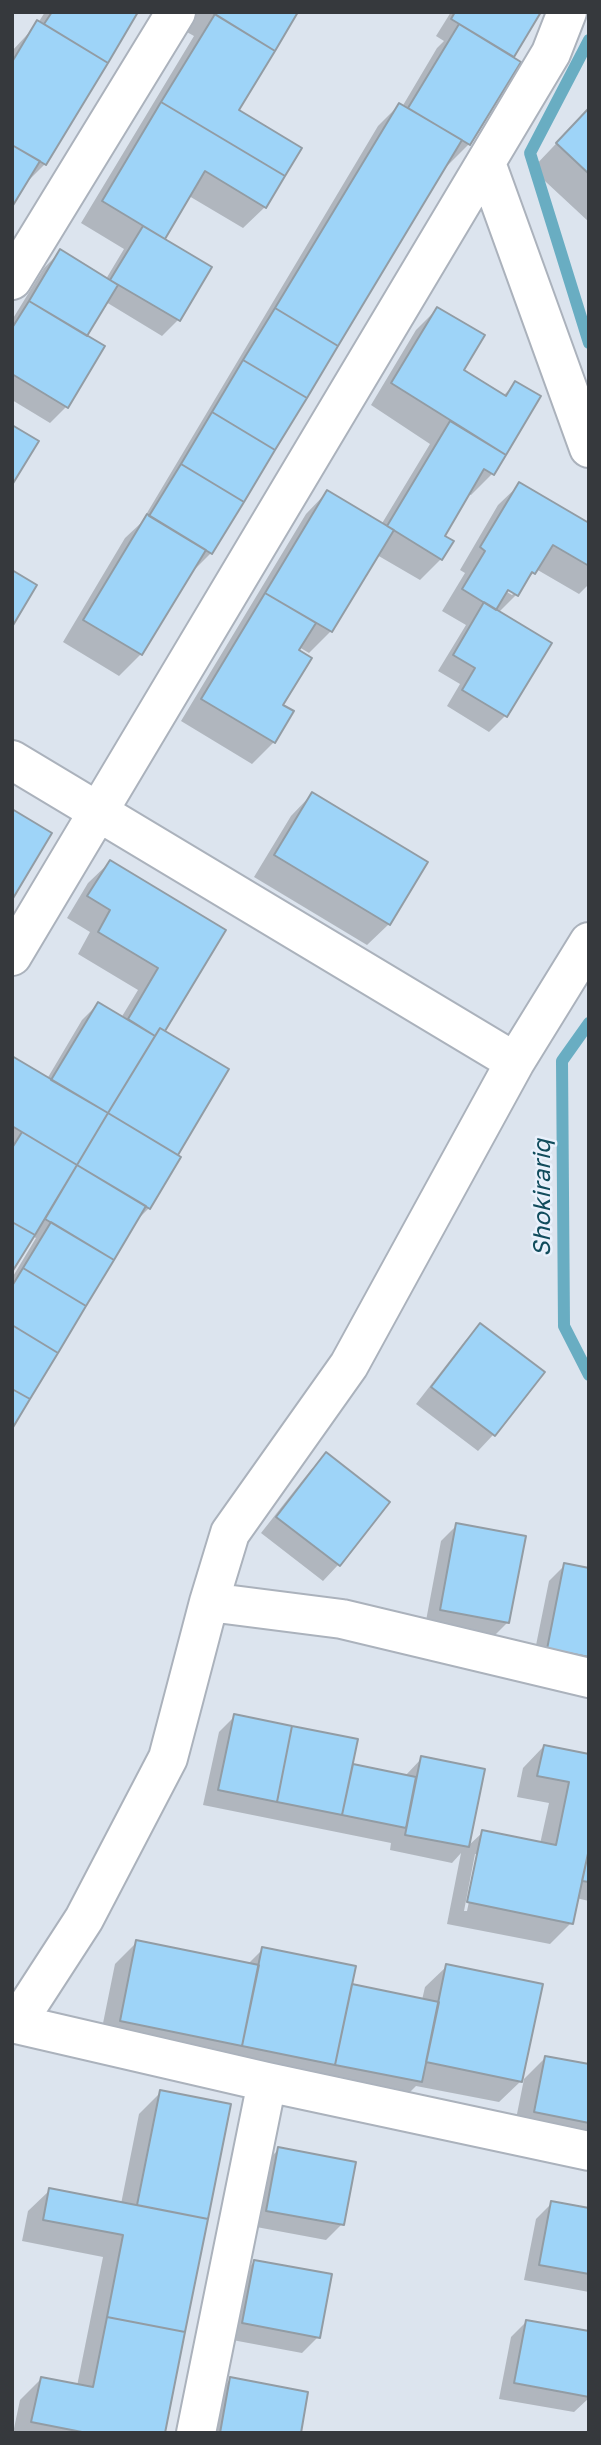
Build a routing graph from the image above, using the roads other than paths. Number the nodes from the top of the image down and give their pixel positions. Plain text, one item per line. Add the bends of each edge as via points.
1 (176, 12) edge
2 (567, 12) edge
3 (486, 163) junction
4 (12, 280) edge
5 (589, 448) edge
6 (12, 760) edge
7 (99, 811) junction
8 (589, 942) edge
9 (12, 956) edge
10 (515, 1062) junction
11 (209, 1602) junction
12 (589, 1678) edge
13 (14, 2024) edge
14 (267, 2082) junction
15 (589, 2151) edge
16 (197, 2433) edge

1 - 4 street
2 - 3 street via 551,53
3 - 5 street
3 - 7 street
6 - 7 street
7 - 9 street
7 - 10 street
8 - 10 street
10 - 11 street via 349,1365 230,1533
11 - 12 street via 342,1619
11 - 13 street via 168,1758 83,1919
13 - 14 street
14 - 15 street
14 - 16 street

